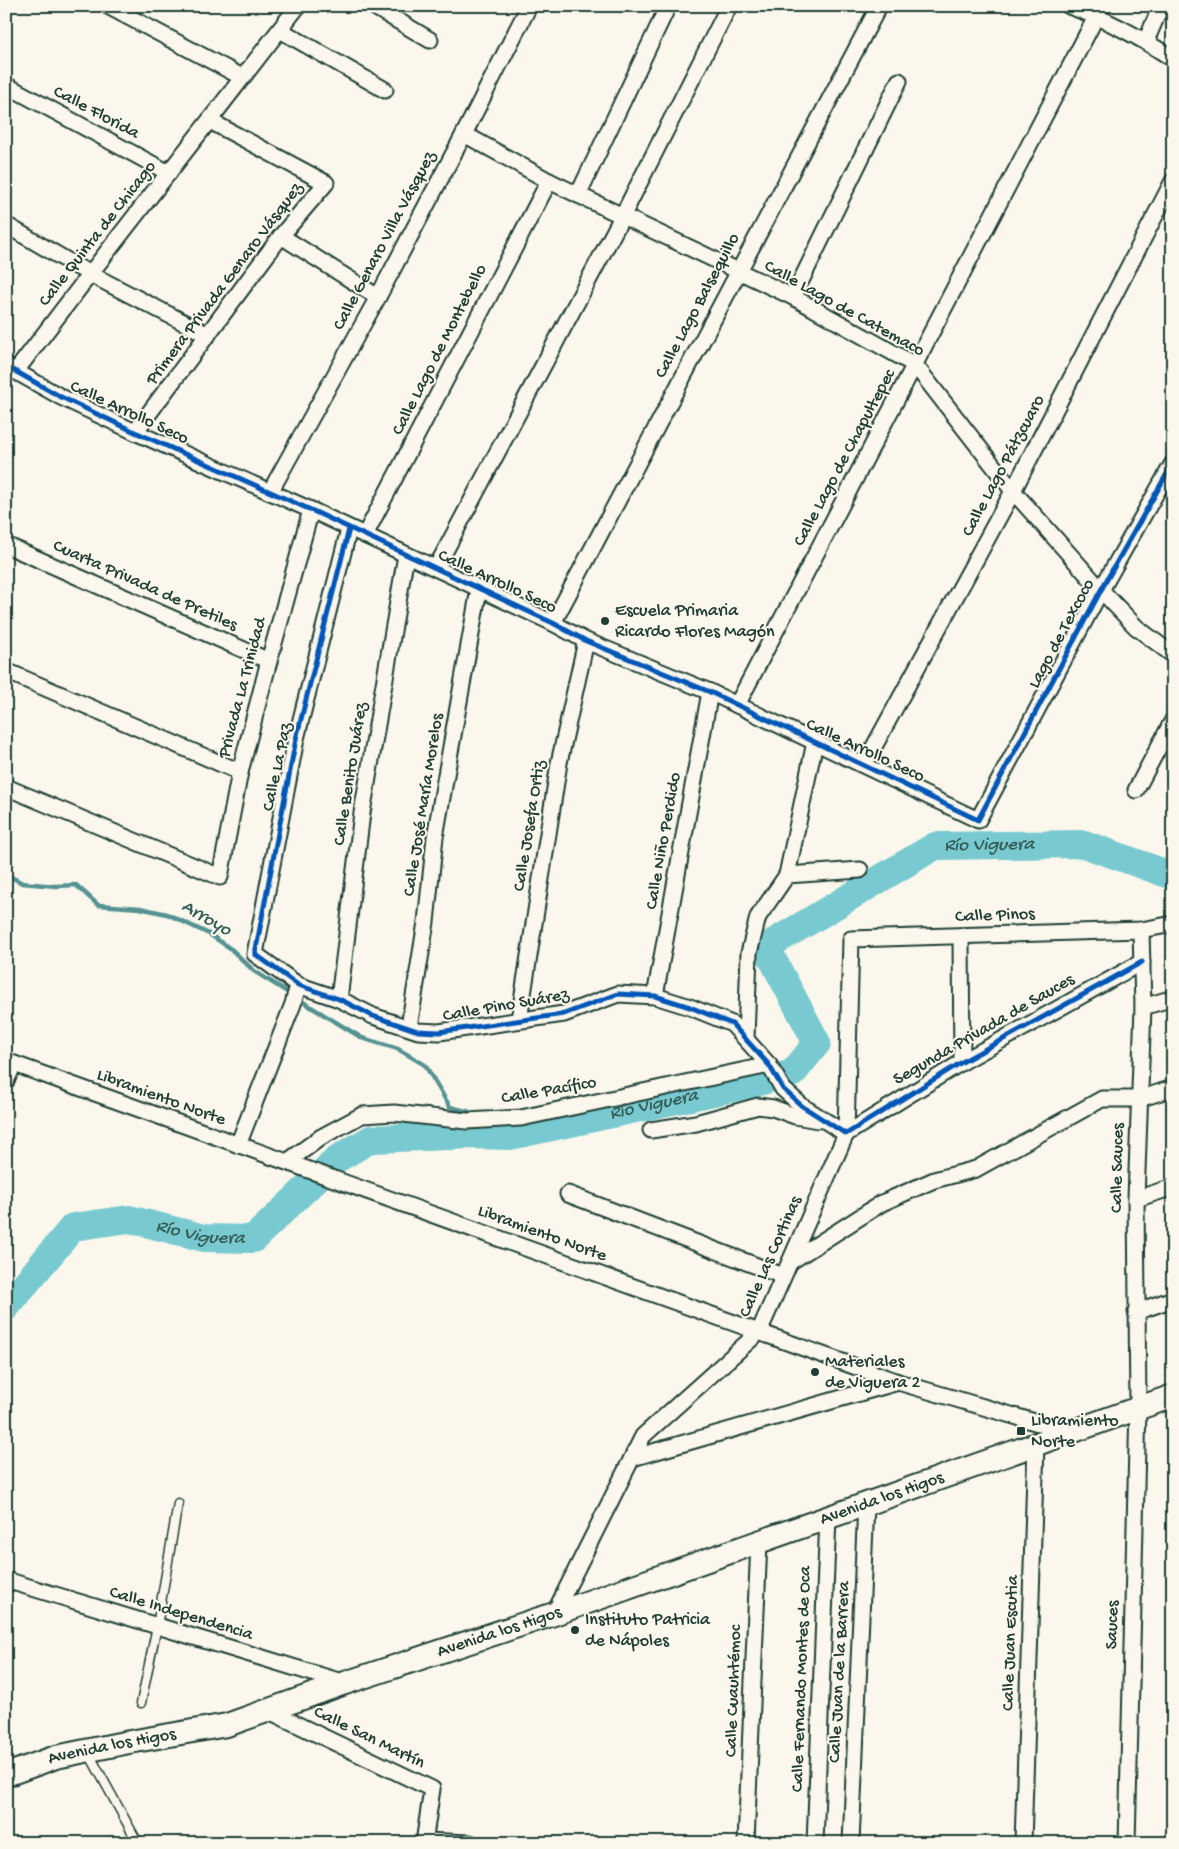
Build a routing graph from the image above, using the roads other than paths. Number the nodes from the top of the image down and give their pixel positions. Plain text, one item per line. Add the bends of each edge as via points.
1 (108, 6) edge
2 (298, 6) edge
3 (373, 6) edge
4 (529, 6) edge
5 (668, 6) edge
6 (729, 6) edge
7 (878, 6) edge
8 (1069, 6) edge
9 (1160, 6) edge
10 (1097, 15) junction
11 (280, 30) junction
12 (430, 40) dead end
13 (1146, 41) junction
14 (1173, 59) edge
15 (242, 77) junction
16 (899, 82) dead end
17 (6, 85) edge
18 (385, 90) dead end
19 (210, 121) junction
20 (464, 134) junction
21 (169, 173) junction
22 (549, 181) junction
23 (1173, 181) edge
24 (578, 195) junction
25 (623, 215) junction
26 (6, 225) edge
27 (281, 236) junction
28 (738, 271) junction
29 (90, 274) junction
30 (378, 296) junction
31 (793, 297) junction
32 (208, 336) junction
33 (915, 365) junction
34 (11, 369) edge
35 (135, 432) junction
36 (1173, 463) edge
37 (1014, 491) junction
38 (270, 492) junction
39 (312, 510) junction
40 (349, 529) junction
41 (365, 535) junction
42 (6, 545) edge
43 (406, 555) junction
44 (436, 568) junction
45 (480, 589) junction
46 (1101, 590) junction
47 (553, 623) junction
48 (586, 641) junction
49 (1173, 654) edge
50 (269, 661) junction
51 (6, 671) edge
52 (710, 692) junction
53 (737, 705) junction
54 (1173, 720) edge
55 (815, 742) junction
56 (864, 765) junction
57 (240, 772) junction
58 (6, 787) edge
59 (1136, 790) dead end
60 (978, 820) joint
61 (860, 870) dead end
62 (787, 876) junction
63 (1173, 924) edge
64 (1141, 930) junction
65 (961, 936) junction
66 (851, 939) joint
67 (255, 954) joint
68 (1142, 962) junction
69 (295, 994) junction
70 (655, 996) junction
71 (1173, 998) edge
72 (339, 999) junction
73 (1143, 1008) junction
74 (519, 1020) junction
75 (409, 1027) junction
76 (746, 1039) junction
77 (10, 1062) edge
78 (962, 1062) junction
79 (769, 1064) junction
80 (6, 1080) edge
81 (1173, 1088) edge
82 (1139, 1099) junction
83 (826, 1122) junction
84 (651, 1130) dead end
85 (846, 1134) junction
86 (238, 1145) junction
87 (287, 1162) junction
88 (1173, 1187) edge
89 (568, 1194) dead end
90 (1136, 1199) junction
91 (786, 1269) junction
92 (1173, 1299) edge
93 (1136, 1312) junction
94 (759, 1332) junction
95 (898, 1382) junction
96 (1173, 1396) edge
97 (1138, 1407) junction
98 (1069, 1432) junction
99 (1036, 1444) junction
100 (632, 1458) junction
101 (178, 1503) dead end
102 (866, 1504) junction
103 (828, 1518) junction
104 (759, 1542) junction
105 (6, 1580) edge
106 (554, 1614) junction
107 (156, 1626) junction
108 (345, 1683) junction
109 (141, 1703) dead end
110 (269, 1711) junction
111 (87, 1750) junction
112 (6, 1775) edge
113 (425, 1842) edge
114 (138, 1843) edge
115 (470, 1843) edge
116 (746, 1843) edge
117 (815, 1843) edge
118 (851, 1843) edge
119 (1024, 1843) edge
120 (1126, 1843) edge

1 - 15 street
2 - 11 street, Calle Quinta de Chicago
3 - 12 street
4 - 20 street, Calle Genaro Villa Vásquez
5 - 24 street
6 - 25 street
7 - 28 street, Calle Lago Balsequillo
8 - 10 street
9 - 13 street
10 - 13 street
10 - 33 street, Calle Lago de Chapultepec
11 - 15 street, Calle Quinta de Chicago
11 - 18 street
13 - 14 street
15 - 19 street, Calle Quinta de Chicago
16 - 31 street
17 - 21 street, Calle Florida
19 - 21 street, Calle Quinta de Chicago
19 - 27 street, Primera Privada Genaro Vásquez via 326,183
20 - 22 street, Calle Lago de Catemaco
20 - 30 street, Calle Genaro Villa Vásquez
21 - 29 street, Calle Quinta de Chicago
22 - 24 street, Calle Lago de Catemaco
22 - 41 street, Calle Lago de Montebello
23 - 37 street, Calle Lago Pátzcuaro
24 - 25 street, Calle Lago de Catemaco
25 - 28 street, Calle Lago de Catemaco
25 - 44 street
26 - 29 street
27 - 30 street
27 - 32 street, Primera Privada Genaro Vásquez
28 - 31 street, Calle Lago de Catemaco
28 - 47 street, Calle Lago Balsequillo
29 - 32 street
29 - 34 street, Calle Quinta de Chicago
30 - 38 street, Calle Genaro Villa Vásquez
31 - 33 street, Calle Lago de Catemaco
32 - 35 street, Primera Privada Genaro Vásquez
33 - 37 street, Calle Lago de Catemaco
33 - 53 street, Calle Lago de Chapultepec
34 - 35 street, Calle Arrollo Seco
35 - 38 street, Calle Arrollo Seco
36 - 46 street, Lago de Texcoco
37 - 46 street, Calle Lago de Catemaco
37 - 56 street, Calle Lago Pátzcuaro
38 - 39 street, Calle Arrollo Seco
39 - 40 street, Calle Arrollo Seco
39 - 50 street, Privada La Trinidad
40 - 41 street, Calle Arrollo Seco
40 - 67 street, Calle La Paz via 296,739
41 - 43 street, Calle Arrollo Seco
42 - 50 street, Cuarta Privada de Pretiles
43 - 44 street, Calle Arrollo Seco
43 - 72 street, Calle Benito Juárez via 362,813
44 - 45 street, Calle Arrollo Seco
45 - 47 street, Calle Arrollo Seco
45 - 75 street, Calle José María Morelos via 435,837 426,922
46 - 49 street, Calle Lago de Catemaco via 1136,627
46 - 60 street, Lago de Texcoco
47 - 48 street, Calle Arrollo Seco
48 - 52 street, Calle Arrollo Seco
48 - 74 street, Calle Josefa Ortiz via 559,763
50 - 57 street, Privada La Trinidad
51 - 57 street
52 - 53 street, Calle Arrollo Seco
52 - 70 street, Calle Niño Perdido
53 - 55 street, Calle Arrollo Seco
54 - 59 street
55 - 56 street, Calle Arrollo Seco
55 - 62 street
56 - 60 street, Calle Arrollo Seco
57 - 58 street, Privada La Trinidad via 220,877
61 - 62 street
62 - 76 street via 758,917 753,935 749,953
63 - 64 street, Calle Pinos
64 - 65 street, Calle Pinos
64 - 68 street, Calle Sauces
65 - 66 street, Calle Pinos
65 - 78 street
66 - 85 street, Calle Las Cortinas
67 - 69 street, Calle Pino Suárez
68 - 73 street, Calle Sauces
68 - 78 street, Segunda Privada de Sauces
69 - 72 street, Calle Pino Suárez
69 - 86 street
70 - 74 street, Calle Pino Suárez via 618,994 564,1014
70 - 76 street, Calle Pino Suárez via 732,1024
71 - 73 street
72 - 75 street, Calle Pino Suárez via 373,1016
73 - 82 street, Calle Sauces
74 - 75 street, Calle Pino Suárez via 439,1032
76 - 79 street, Calle Pino Suárez
77 - 80 street
77 - 86 street, Libramiento Norte
78 - 85 street, Segunda Privada de Sauces
79 - 83 street, Calle Pino Suárez via 783,1089
79 - 87 street, Calle Pacífico via 521,1118 473,1121 394,1113 362,1115 321,1137
81 - 82 street
82 - 90 street, Calle Sauces
82 - 91 street via 1102,1099 976,1170 934,1180 882,1203
83 - 84 street via 758,1106 696,1123
83 - 85 street, Calle Pino Suárez
85 - 91 street, Calle Las Cortinas
86 - 87 street, Libramiento Norte
87 - 94 street, Libramiento Norte
88 - 90 street
89 - 91 street
90 - 93 street, Calle Sauces
91 - 94 street, Calle Las Cortinas
92 - 93 street
93 - 97 street, Calle Sauces
94 - 95 street, Libramiento Norte
94 - 100 street, Calle Las Cortinas via 643,1436
95 - 98 street, Libramiento Norte
95 - 100 street
96 - 97 street, Avenida los Higos
97 - 98 street, Avenida los Higos
97 - 120 street, Sauces
98 - 99 street, Avenida los Higos
99 - 102 street, Avenida los Higos
99 - 119 street, Calle Juan Escutia
100 - 106 street, Calle Las Cortinas
101 - 107 lane
102 - 103 street, Avenida los Higos
102 - 118 street, Calle Juan de la Barrera
103 - 104 street, Avenida los Higos
103 - 117 street, Calle Fernando Montes de Oca
104 - 106 street, Avenida los Higos
104 - 116 street, Calle Cuauhtémoc
105 - 107 street, Calle Independencia
106 - 108 street, Avenida los Higos
107 - 108 street, Calle Independencia
107 - 109 lane
108 - 110 street, Avenida los Higos
110 - 111 street, Avenida los Higos via 228,1725
110 - 113 street, Calle San Martín via 432,1789
111 - 112 street, Avenida los Higos
111 - 114 lane
113 - 115 street

